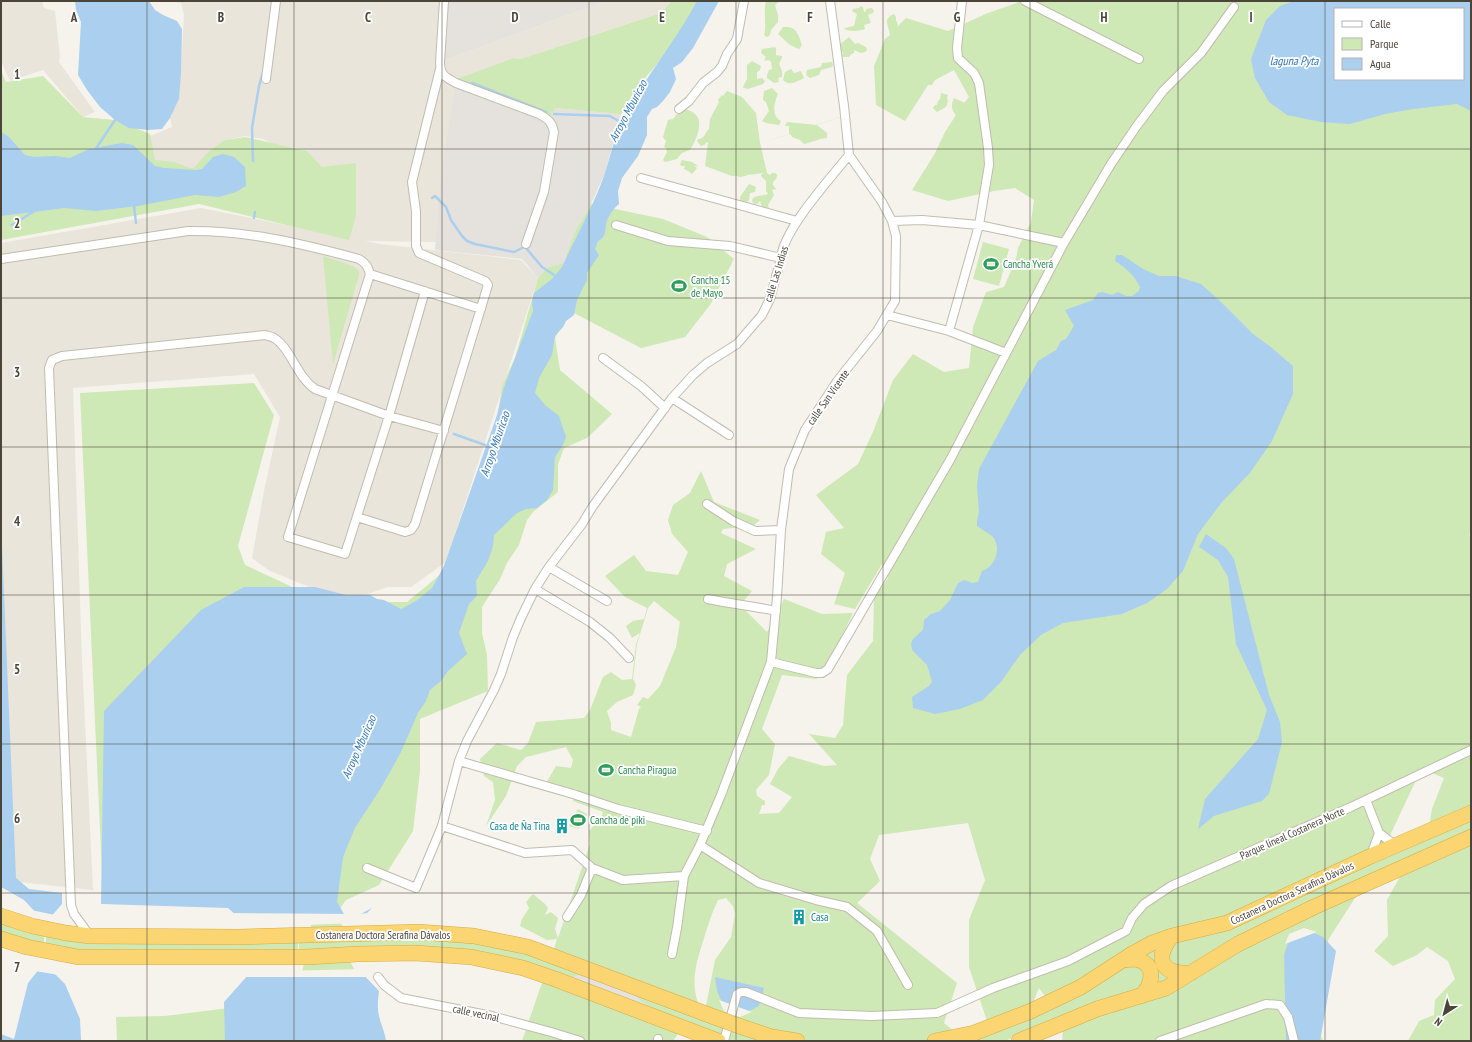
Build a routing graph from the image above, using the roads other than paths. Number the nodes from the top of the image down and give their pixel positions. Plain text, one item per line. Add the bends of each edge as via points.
1 (276, 1) edge
2 (444, 1) edge
3 (744, 1) edge
4 (830, 1) edge
5 (962, 1) edge
6 (1025, 1) edge
7 (1234, 7) dead end
8 (1139, 59) dead end
9 (440, 66) junction
10 (266, 79) dead end
11 (679, 109) dead end
12 (849, 155) junction
13 (641, 178) dead end
14 (797, 221) junction
15 (892, 221) junction
16 (616, 225) dead end
17 (979, 225) junction
18 (1064, 242) junction
19 (526, 244) dead end
20 (781, 258) junction
21 (1, 259) edge
22 (370, 274) junction
23 (426, 291) junction
24 (481, 309) junction
25 (887, 315) junction
26 (949, 332) junction
27 (1006, 353) junction
28 (603, 358) dead end
29 (332, 396) junction
30 (672, 398) junction
31 (665, 408) junction
32 (389, 416) junction
33 (444, 431) junction
34 (729, 435) dead end
35 (707, 504) dead end
36 (357, 517) junction
37 (780, 530) junction
38 (549, 567) junction
39 (535, 590) junction
40 (708, 599) dead end
41 (607, 601) dead end
42 (776, 611) junction
43 (629, 658) dead end
44 (771, 662) junction
45 (1471, 750) edge
46 (459, 761) junction
47 (1366, 800) junction
48 (1471, 813) edge
49 (442, 826) junction
50 (707, 830) junction
51 (1379, 833) junction
52 (1471, 837) edge
53 (700, 845) junction
54 (1396, 846) junction
55 (1371, 856) junction
56 (367, 868) dead end
57 (592, 868) junction
58 (684, 876) junction
59 (1, 916) edge
60 (567, 917) dead end
61 (90, 936) junction
62 (1172, 936) junction
63 (1, 939) edge
64 (672, 954) dead end
65 (1122, 960) junction
66 (1192, 973) junction
67 (378, 977) dead end
68 (908, 985) dead end
69 (1141, 996) junction
70 (718, 1040) edge
71 (580, 1041) edge
72 (797, 1041) edge
73 (935, 1041) edge
74 (1019, 1041) edge
75 (1160, 1041) edge
76 (1294, 1041) edge

1 - 10 street
2 - 9 street
3 - 11 street via 737,39 722,66
4 - 12 street
5 - 17 street via 958,58 974,73 979,83 988,148 989,165
6 - 8 street
7 - 18 street via 1201,53 1164,91 1136,127
9 - 19 street via 445,77 456,83 539,114 552,125 554,132 544,192
9 - 24 street via 412,182 416,211 416,246 419,253 485,281 488,284
12 - 14 street, calle Las Indias
12 - 15 street, calle San Vicente
13 - 14 street
14 - 20 street, calle Las Indias via 787,237
15 - 17 street via 922,220
15 - 25 street, calle San Vicente via 896,236 895,301
16 - 20 street via 668,241 730,246
17 - 18 street
17 - 26 street
18 - 27 street
20 - 30 street, calle Las Indias via 770,299 762,315 737,344 707,363
21 - 22 street via 188,231 214,230 310,246 359,259 368,267
22 - 23 street
22 - 29 street
23 - 24 street
23 - 32 street
24 - 33 street
25 - 26 street
25 - 37 street, calle San Vicente via 838,380 805,430 789,469
26 - 27 street
27 - 44 street via 950,460 828,669 816,673
28 - 31 street via 641,386
29 - 32 street
29 - 36 street via 288,536 345,554
29 - 61 street via 308,384 280,342 265,335 62,356 52,360 49,368 71,904 74,914
30 - 31 street, calle Las Indias
30 - 34 street
31 - 38 street, calle Las Indias
32 - 33 street
32 - 36 street
33 - 36 street via 411,530 405,532
35 - 37 street via 733,521 755,531
37 - 42 street, calle San Vicente
38 - 39 street, calle Las Indias
38 - 41 street
39 - 43 street via 590,622
39 - 46 street, calle Las Indias via 513,637 494,690
40 - 42 street
42 - 44 street, calle San Vicente
44 - 50 street, calle San Vicente
45 - 47 street, Parque lineal Costanera Norte
46 - 49 street, calle Las Indias
46 - 50 street via 618,809
47 - 51 street
47 - 70 street, Parque lineal Costanera Norte via 1172,886 1144,904 1132,918 1126,931 1068,961 993,988 937,1014 872,1016 799,1013 741,992 737,994
48 - 54 highway, Costanera Doctora Serafina Dávalos
49 - 56 street, calle Las Indias via 416,888
49 - 57 street via 525,853 572,850
50 - 53 street, calle San Vicente
51 - 54 street
51 - 55 street
52 - 66 highway, Costanera Doctora Serafina Dávalos via 1238,944
53 - 58 street, calle San Vicente
53 - 68 street via 759,883 846,907 877,931
54 - 55 highway, Costanera Doctora Serafina Dávalos
55 - 62 highway, Costanera Doctora Serafina Dávalos via 1227,923
57 - 58 street via 623,880
57 - 60 street via 581,895
58 - 64 street, calle San Vicente
59 - 61 highway, Costanera Doctora Serafina Dávalos via 66,934
61 - 72 highway, Costanera Doctora Serafina Dávalos, bridge via 238,937 419,932 474,936 528,947 739,1026 772,1037
62 - 65 highway, Costanera Doctora Serafina Dávalos via 1152,943
62 - 66 highway via 1162,952 1162,960 1172,971 1180,974
63 - 70 highway, Costanera Doctora Serafina Dávalos via 78,957 307,958 358,954 471,957 523,968
65 - 69 highway via 1138,960 1148,967 1151,984 1147,992
65 - 73 highway, Costanera Doctora Serafina Dávalos via 1081,987 1031,1011 974,1033
66 - 69 highway, Costanera Doctora Serafina Dávalos via 1166,988
67 - 71 street, calle vecinal via 401,998 492,1016
69 - 74 highway, Costanera Doctora Serafina Dávalos via 1097,1010
75 - 76 street via 1266,1004 1280,1005 1288,1017

